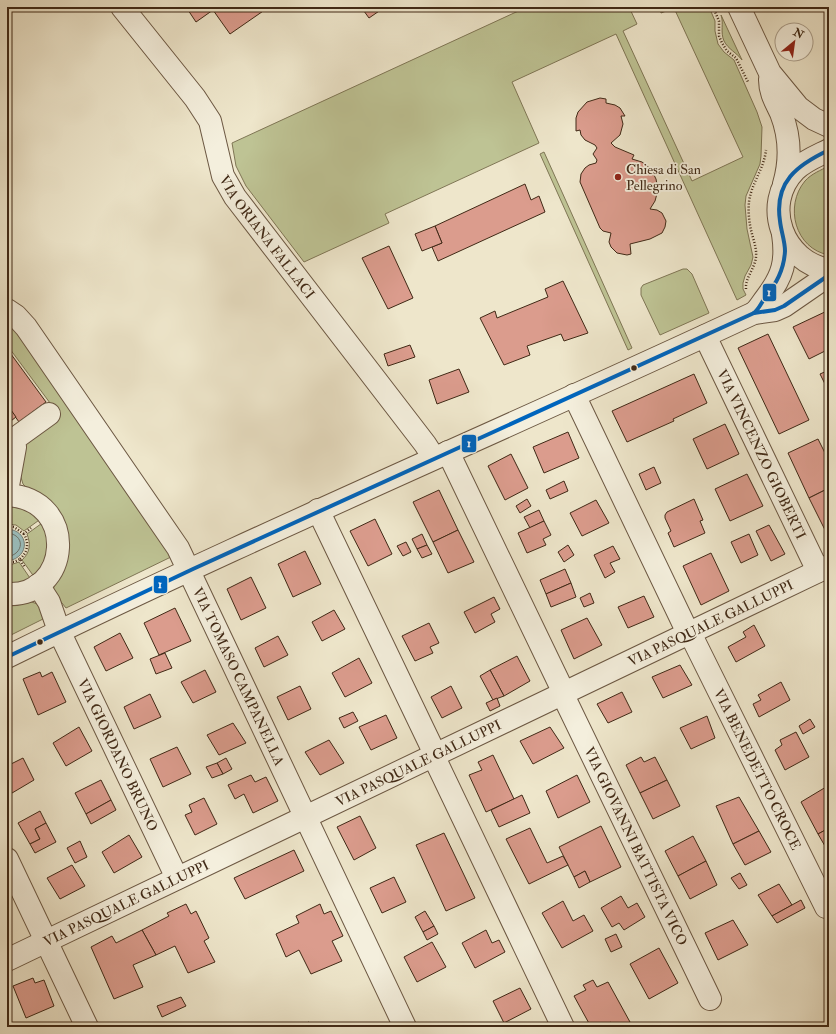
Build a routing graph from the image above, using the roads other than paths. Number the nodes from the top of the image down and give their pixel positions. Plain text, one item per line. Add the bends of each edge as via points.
1 (122, 7) edge
2 (739, 7) edge
3 (767, 66) junction
4 (829, 126) edge
5 (829, 150) edge
6 (784, 187) junction
7 (782, 233) junction
8 (829, 270) edge
9 (829, 275) edge
10 (7, 310) edge
11 (754, 313) junction
12 (705, 336) junction
13 (574, 395) junction
14 (49, 414) dead end
15 (10, 435) edge
16 (441, 455) junction
17 (7, 491) edge
18 (7, 494) edge
19 (318, 510) junction
20 (188, 570) junction
21 (824, 573) edge
22 (38, 585) junction
23 (7, 594) edge
24 (59, 631) junction
25 (689, 633) junction
26 (7, 657) edge
27 (563, 693) junction
28 (434, 755) junction
29 (306, 816) junction
30 (7, 859) edge
31 (177, 878) junction
32 (826, 907) dead end
33 (46, 941) junction
34 (7, 960) edge
35 (710, 999) dead end
36 (87, 1027) edge
37 (405, 1027) edge
38 (563, 1027) edge

1 - 16 street, VIA ORIANA FALLACI via 206,113 223,176 234,197 420,437
2 - 3 street
3 - 4 street via 798,106 814,119
3 - 6 street via 771,92 788,137 788,166
5 - 6 street via 801,165
6 - 7 street via 779,205
7 - 8 street via 799,256 815,266
7 - 11 street via 785,250 782,271 774,288
9 - 11 street via 784,306
10 - 20 street, VIA TOMASO CAMPANELLA via 26,327 178,548
11 - 12 street
12 - 13 street
12 - 21 street, VIA VINCENZO GIOBERTI
13 - 16 street
13 - 25 street, VIA BENEDETTO CROCE
14 - 15 street
15 - 17 street via 15,447
16 - 19 street
16 - 27 street, VIA GIOVANNI BATTISTA VICO
18 - 22 street via 26,498 39,505 49,515 57,533 58,553 51,571
19 - 20 street
19 - 28 street
20 - 24 street
20 - 29 street, VIA TOMASO CAMPANELLA
21 - 25 street, VIA PASQUALE GALLUPPI
22 - 23 street via 20,593
22 - 24 street, VIA GIORDANO BRUNO via 50,602
24 - 26 street
24 - 31 street, VIA GIORDANO BRUNO
25 - 27 street, VIA PASQUALE GALLUPPI
25 - 32 street, VIA BENEDETTO CROCE
27 - 28 street, VIA PASQUALE GALLUPPI
27 - 35 street, VIA GIOVANNI BATTISTA VICO
28 - 29 street, VIA PASQUALE GALLUPPI
28 - 38 street
29 - 31 street, VIA PASQUALE GALLUPPI
29 - 37 street, VIA TOMASO CAMPANELLA
30 - 33 street
31 - 33 street, VIA PASQUALE GALLUPPI
33 - 34 street, VIA PASQUALE GALLUPPI
33 - 36 street

